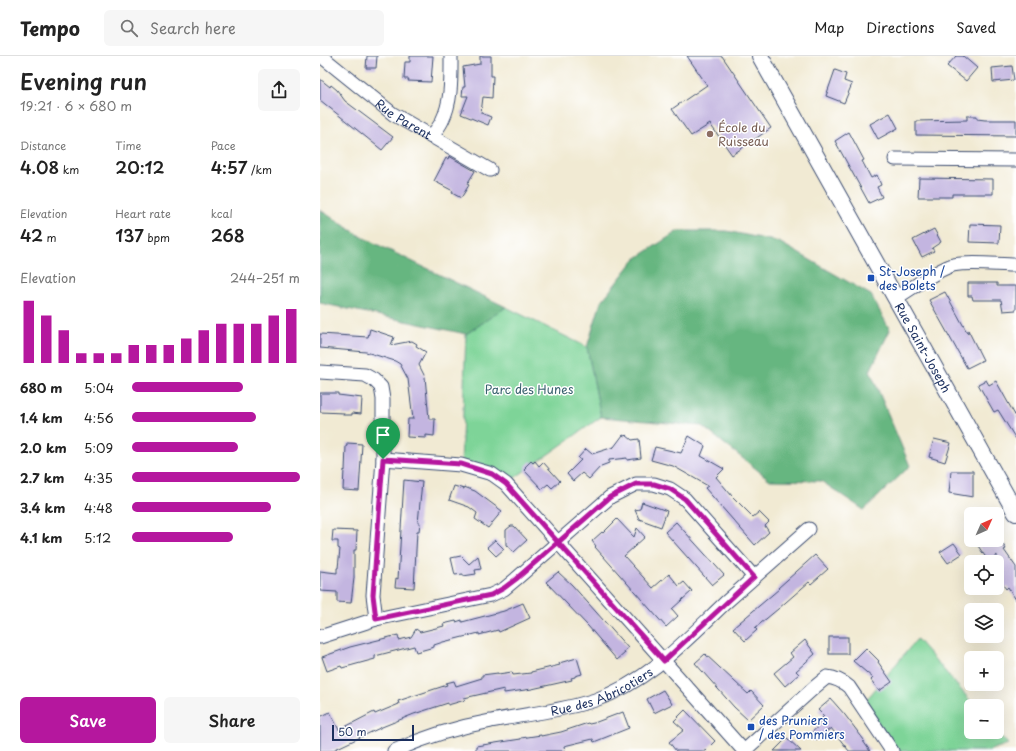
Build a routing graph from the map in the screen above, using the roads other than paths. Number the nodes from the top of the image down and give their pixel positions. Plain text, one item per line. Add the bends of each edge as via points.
1 (451, 56) edge
2 (760, 56) edge
3 (324, 57) edge
4 (431, 137) junction
5 (895, 159) dead end
6 (1016, 160) edge
7 (490, 170) dead end
8 (1016, 265) edge
9 (896, 298) junction
10 (320, 372) edge
11 (383, 459) junction
12 (1016, 513) edge
13 (809, 529) dead end
14 (558, 543) junction
15 (754, 577) junction
16 (376, 619) junction
17 (320, 637) edge
18 (664, 661) junction
19 (394, 751) edge
20 (744, 751) edge
21 (892, 751) edge

1 - 4 street via 451,83 447,106 442,121
2 - 9 street, Rue Saint-Joseph
3 - 4 street, Rue Parent via 393,114
4 - 7 street, Rue Parent
5 - 6 street
8 - 9 street via 953,265
9 - 12 street, Rue Saint-Joseph
10 - 11 street via 365,376 381,387
11 - 14 street via 461,464 492,474 506,484
11 - 16 street via 373,595
13 - 15 street, Rue des Abricotiers
14 - 15 street via 610,497 636,484 654,484 670,489 685,499
14 - 16 street via 516,579 491,595
14 - 18 street
15 - 18 street, Rue des Abricotiers
16 - 17 street
18 - 19 street, Rue des Abricotiers via 625,687 596,700 564,709 458,727 417,740
18 - 20 street
20 - 21 street via 827,677 842,681 849,687

